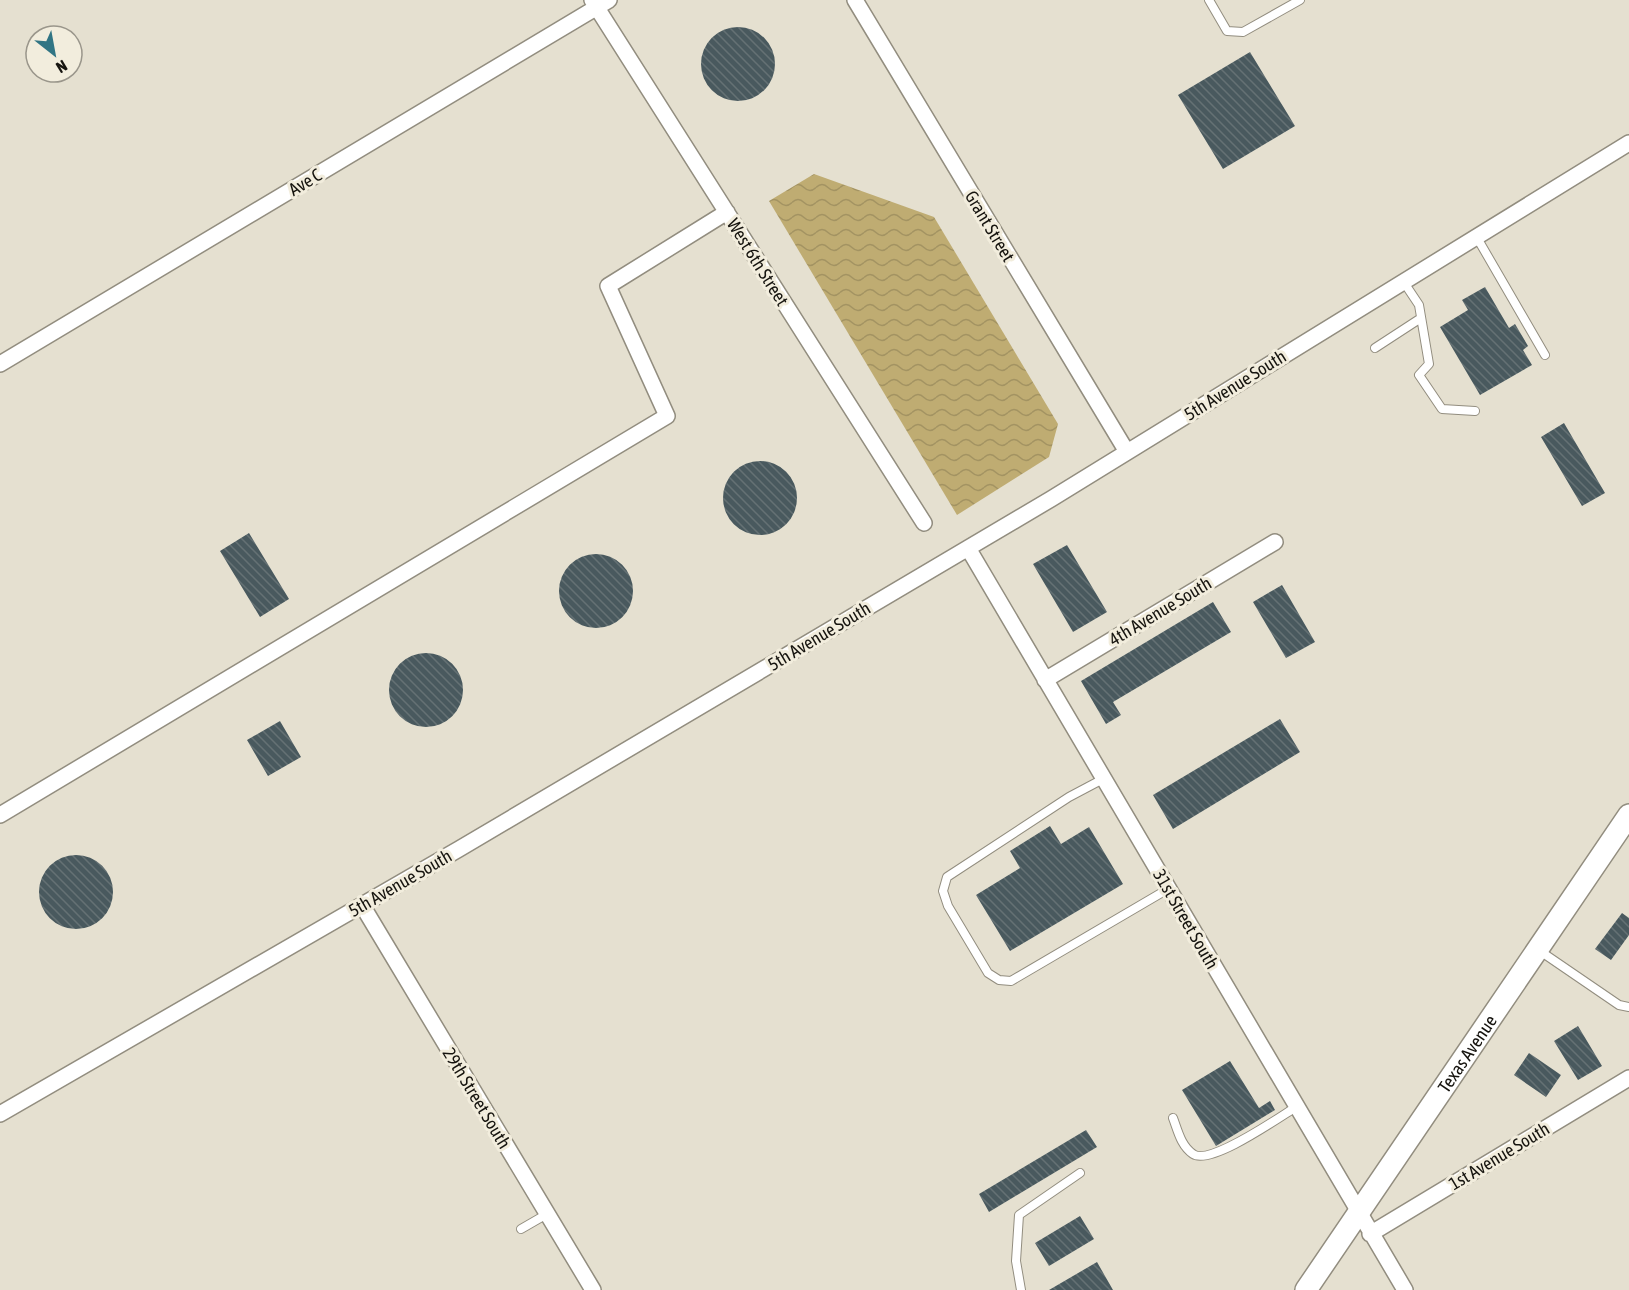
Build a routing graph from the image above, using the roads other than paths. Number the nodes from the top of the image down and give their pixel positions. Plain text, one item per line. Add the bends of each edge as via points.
1 (855, 0) edge
2 (1209, 0) edge
3 (1300, 0) edge
4 (600, 3) edge
5 (1629, 143) edge
6 (727, 212) junction
7 (1476, 236) junction
8 (1403, 281) junction
9 (1422, 318) junction
10 (1375, 348) dead end
11 (1545, 355) dead end
12 (0, 364) edge
13 (1475, 411) dead end
14 (1127, 452) junction
15 (924, 523) dead end
16 (1275, 542) dead end
17 (968, 548) junction
18 (1045, 680) junction
19 (1103, 779) junction
20 (0, 815) edge
21 (1629, 815) edge
22 (1168, 889) junction
23 (362, 905) junction
24 (1538, 950) junction
25 (1629, 1007) edge
26 (1629, 1078) edge
27 (1296, 1107) junction
28 (0, 1114) edge
29 (1173, 1118) dead end
30 (1080, 1173) dead end
31 (547, 1214) junction
32 (1359, 1215) junction
33 (521, 1228) dead end
34 (1370, 1234) junction
35 (593, 1290) edge
36 (1021, 1290) edge
37 (1306, 1290) edge
38 (1405, 1290) edge

1 - 14 street, Grant Street
2 - 3 lane via 1227,31 1243,32
4 - 6 street, West 6th Street
4 - 12 street, Ave C
5 - 7 street, 5th Avenue South
6 - 15 street, West 6th Street
6 - 20 street via 608,286 667,416
7 - 8 street, 5th Avenue South
7 - 11 lane
8 - 9 lane via 1419,305
8 - 14 street, 5th Avenue South
9 - 10 lane
9 - 13 lane via 1429,364 1419,375 1442,409
14 - 17 street, 5th Avenue South
16 - 18 street, 4th Avenue South
17 - 18 street, 31st Street South
17 - 23 street, 5th Avenue South
18 - 19 street, 31st Street South
19 - 22 street, 31st Street South
19 - 22 lane via 947,877 943,891 948,906 988,973 1011,981
21 - 24 main road, Texas Avenue
22 - 27 street, 31st Street South
23 - 28 street, 5th Avenue South
23 - 31 street, 29th Street South
24 - 25 lane via 1619,1005
24 - 32 main road, Texas Avenue
26 - 34 street, 1st Avenue South
27 - 29 lane via 1204,1157 1194,1155 1183,1144
27 - 32 street, 31st Street South
30 - 36 lane via 1019,1215 1016,1261
31 - 33 lane
31 - 35 street, 29th Street South
32 - 34 street, 31st Street South
32 - 37 main road, Texas Avenue
34 - 38 street, 31st Street South

